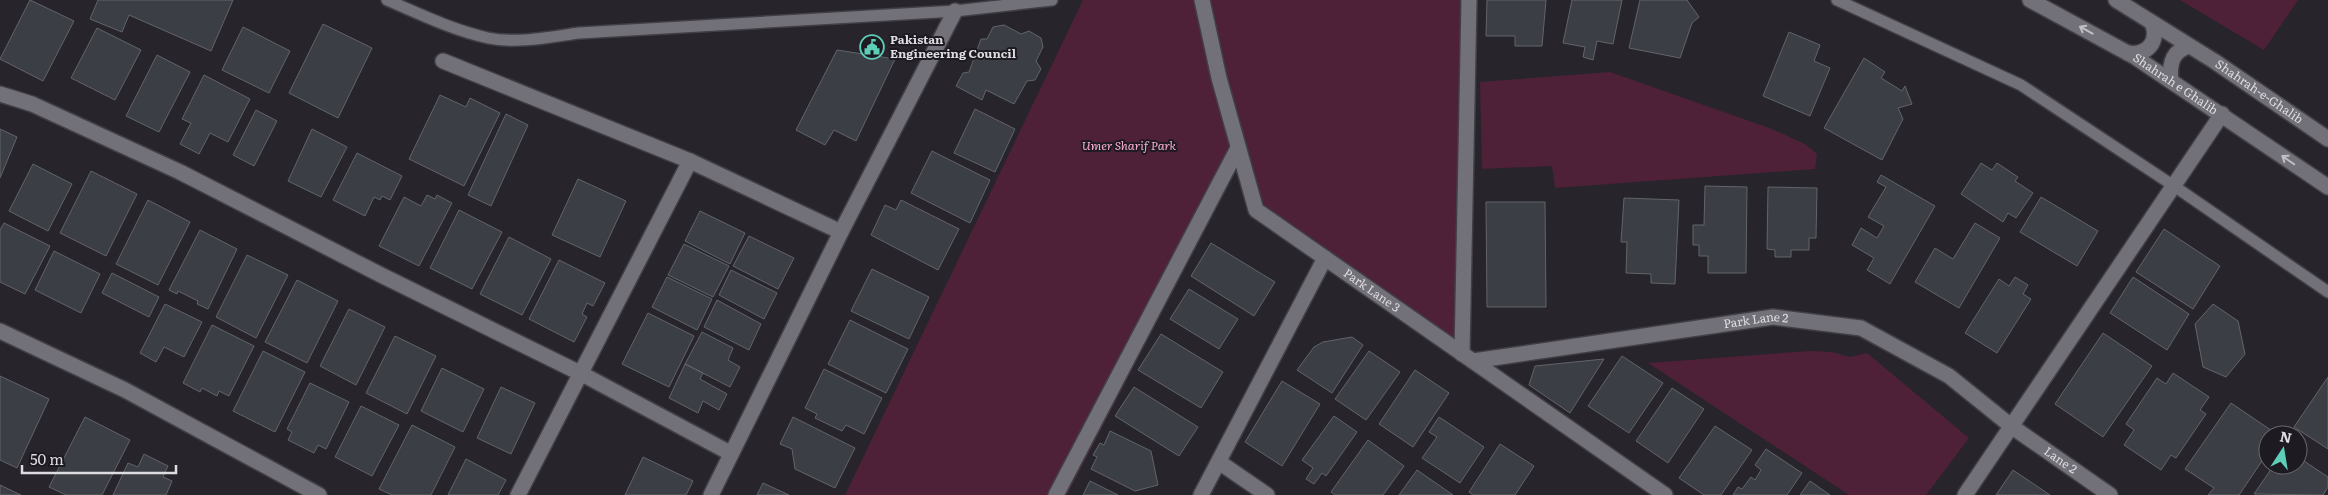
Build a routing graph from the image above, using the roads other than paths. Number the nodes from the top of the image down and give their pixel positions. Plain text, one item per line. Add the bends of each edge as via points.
1 (387, 0) edge
2 (1052, 0) edge
3 (1202, 0) edge
4 (1469, 0) edge
5 (1837, 0) edge
6 (2030, 0) edge
7 (2116, 0) edge
8 (955, 11) junction
9 (2152, 23) junction
10 (2189, 46) junction
11 (2128, 53) junction
12 (443, 61) dead end
13 (2171, 81) junction
14 (0, 94) edge
15 (2222, 114) junction
16 (2328, 139) edge
17 (1238, 148) junction
18 (690, 161) junction
19 (2174, 186) junction
20 (2328, 187) edge
21 (841, 232) junction
22 (1325, 258) junction
23 (2328, 292) edge
24 (0, 331) edge
25 (1468, 357) junction
26 (582, 374) junction
27 (2011, 426) junction
28 (730, 452) junction
29 (1219, 462) junction
30 (319, 495) edge
31 (518, 495) edge
32 (711, 495) edge
33 (1056, 495) edge
34 (1202, 495) edge
35 (1267, 495) edge
36 (1665, 495) edge
37 (1965, 495) edge
38 (2110, 495) edge

1 - 8 lane via 450,27 489,38 525,40 579,33
2 - 8 lane
3 - 17 street, Park Lane 3
4 - 25 street
5 - 19 lane via 2021,85
11 -> 6 street
7 - 9 street
8 - 21 street
9 - 10 street
9 - 11 street via 2155,36 2148,49 2136,54
10 - 13 street via 2173,57
10 - 16 street, Shahrah-e-Ghalib
11 - 13 street, Shahrah e Ghalib
12 - 18 street
13 - 15 street, Shahrah e Ghalib
14 - 26 street via 32,104 180,172
15 - 19 street
20 -> 15 street
17 - 22 street, Park Lane 3 via 1256,210
17 - 33 street
18 - 21 street
18 - 26 street
19 - 23 lane
19 - 27 street
21 - 28 street
22 - 25 street, Park Lane 3
22 - 29 street
24 - 30 street via 125,390
25 - 27 street, Park Lane 2 via 1773,317 1861,328 1948,376
25 - 36 street, Park Lane 3
26 - 28 street
26 - 31 street
27 - 37 street
27 - 38 street, Lane 2
28 - 32 street
29 - 34 street
29 - 35 street

